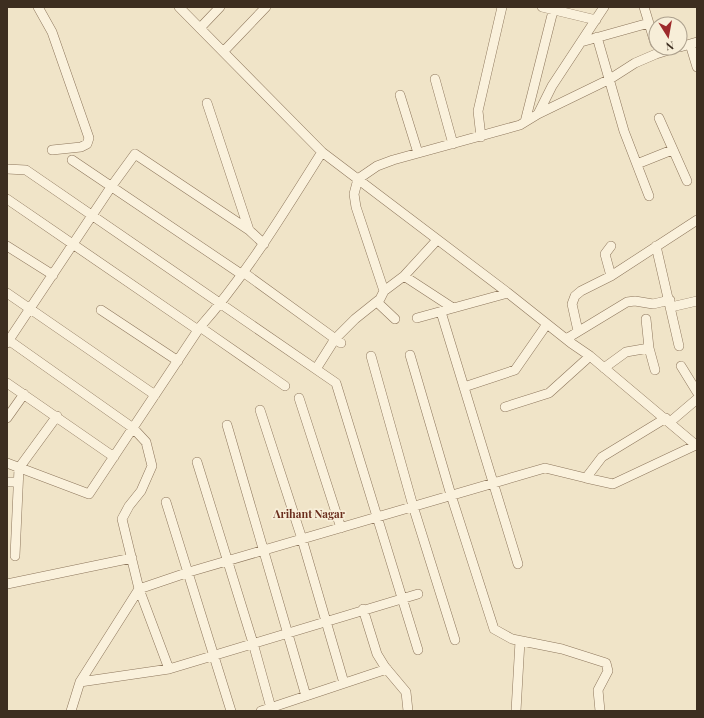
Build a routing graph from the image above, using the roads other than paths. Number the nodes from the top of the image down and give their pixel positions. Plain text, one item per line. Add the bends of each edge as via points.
1 (38, 7) edge
2 (179, 7) edge
3 (220, 7) edge
4 (266, 7) edge
5 (502, 7) edge
6 (542, 7) edge
7 (644, 7) edge
8 (553, 8) edge
9 (604, 8) edge
10 (596, 20) junction
11 (648, 20) edge
12 (648, 23) edge
13 (201, 27) junction
14 (598, 37) junction
15 (581, 42) junction
16 (693, 43) edge
17 (224, 51) junction
18 (652, 56) edge
19 (697, 67) edge
20 (435, 79) dead end
21 (610, 79) junction
22 (400, 95) dead end
23 (207, 102) dead end
24 (538, 114) junction
25 (659, 118) dead end
26 (525, 122) junction
27 (481, 136) junction
28 (453, 144) junction
29 (52, 150) dead end
30 (672, 150) junction
31 (322, 152) junction
32 (418, 153) junction
33 (72, 160) dead end
34 (637, 164) junction
35 (7, 169) edge
36 (358, 179) junction
37 (687, 181) dead end
38 (111, 187) junction
39 (649, 196) dead end
40 (7, 199) edge
41 (92, 215) junction
42 (697, 220) edge
43 (248, 230) junction
44 (437, 240) junction
45 (264, 244) junction
46 (72, 245) junction
47 (7, 246) edge
48 (611, 246) dead end
49 (656, 246) junction
50 (242, 273) junction
51 (52, 275) junction
52 (404, 276) junction
53 (611, 276) junction
54 (384, 291) junction
55 (7, 293) edge
56 (508, 293) junction
57 (697, 301) edge
58 (376, 302) junction
59 (221, 303) junction
60 (670, 303) junction
61 (30, 308) junction
62 (453, 308) junction
63 (101, 310) dead end
64 (441, 312) junction
65 (417, 318) dead end
66 (395, 319) dead end
67 (646, 319) dead end
68 (547, 324) junction
69 (199, 329) junction
70 (578, 331) junction
71 (566, 339) junction
72 (8, 341) edge
73 (338, 341) junction
74 (679, 346) dead end
75 (649, 348) junction
76 (410, 355) dead end
77 (371, 356) dead end
78 (590, 356) junction
79 (178, 361) junction
80 (681, 366) dead end
81 (604, 368) junction
82 (316, 369) junction
83 (655, 370) dead end
84 (7, 383) edge
85 (285, 386) dead end
86 (464, 387) junction
87 (697, 392) edge
88 (24, 394) junction
89 (155, 395) junction
90 (299, 398) dead end
91 (697, 399) edge
92 (505, 407) dead end
93 (260, 410) dead end
94 (57, 416) junction
95 (7, 418) edge
96 (668, 420) junction
97 (227, 425) dead end
98 (133, 428) junction
99 (697, 446) edge
100 (114, 457) junction
101 (197, 462) dead end
102 (7, 463) edge
103 (19, 468) junction
104 (586, 478) junction
105 (7, 482) edge
106 (18, 482) junction
107 (492, 483) junction
108 (451, 495) junction
109 (166, 502) dead end
110 (414, 506) junction
111 (377, 517) junction
112 (340, 528) junction
113 (302, 539) junction
114 (265, 550) junction
115 (15, 556) dead end
116 (132, 558) junction
117 (228, 561) junction
118 (518, 564) dead end
119 (189, 572) junction
120 (7, 584) edge
121 (139, 589) junction
122 (418, 594) dead end
123 (402, 599) junction
124 (363, 609) junction
125 (326, 620) junction
126 (289, 632) junction
127 (455, 640) dead end
128 (520, 641) junction
129 (253, 643) junction
130 (418, 650) dead end
131 (214, 655) junction
132 (169, 669) junction
133 (387, 669) junction
134 (80, 682) junction
135 (344, 683) junction
136 (306, 696) junction
137 (271, 708) junction
138 (71, 711) edge
139 (230, 711) edge
140 (261, 711) edge
141 (408, 711) edge
142 (516, 711) edge
143 (600, 711) edge

1 - 29 street via 52,32 89,138 87,144 81,147
2 - 13 street
3 - 13 street
4 - 17 street
5 - 27 street via 478,111
6 - 8 street
7 - 11 street
8 - 10 street
8 - 26 street
9 - 10 street
10 - 15 street
12 - 14 street
13 - 17 street
14 - 15 street
14 - 21 street
15 - 24 street via 552,86
16 - 19 street
17 - 31 street
18 - 21 street
20 - 28 street
21 - 24 street
21 - 34 street via 624,131
22 - 32 street
23 - 43 street
24 - 26 street
25 - 30 street
26 - 27 street
27 - 28 street
28 - 32 street
30 - 34 street
30 - 37 street
31 - 36 street
31 - 45 street
32 - 36 street via 377,166
33 - 38 street
34 - 39 street
35 - 41 street via 26,170
36 - 44 street
36 - 54 street via 354,194 356,207
38 - 41 street
38 - 43 street via 135,154
38 - 50 street
40 - 46 street
41 - 46 street
41 - 59 street
42 - 49 street
43 - 45 street
44 - 52 street
44 - 56 street
45 - 50 street
46 - 51 street
46 - 69 street
47 - 51 street
48 - 53 street via 605,254
49 - 53 street
49 - 60 street
50 - 59 street
50 - 73 street
51 - 61 street
52 - 54 street
52 - 62 street
53 - 70 street via 575,296 572,304
54 - 58 street
55 - 61 street
56 - 62 street
56 - 68 street
57 - 60 street
58 - 66 street
58 - 73 street via 355,319
59 - 69 street
59 - 82 street
60 - 70 street via 627,302
60 - 74 street
61 - 72 street
61 - 89 street
62 - 64 street
63 - 79 street
64 - 65 street
64 - 86 street
67 - 75 street
68 - 71 street
68 - 86 street via 514,370
69 - 79 street
69 - 85 street
70 - 71 street
71 - 78 street
72 - 98 street
73 - 82 street
75 - 81 street via 626,352
75 - 83 street
76 - 108 street
77 - 110 street
78 - 81 street
78 - 92 street via 548,393
79 - 89 street
80 - 87 street
81 - 96 street
82 - 111 street via 336,382
84 - 88 street
86 - 107 street
88 - 94 street
88 - 95 street
89 - 98 street
90 - 112 street
91 - 96 street
93 - 113 street
94 - 100 street
94 - 103 street
96 - 99 street
96 - 104 street via 602,457
97 - 114 street
98 - 100 street
98 - 116 street via 146,442 152,466 141,491 122,519
99 - 104 street via 613,484
100 - 103 street via 89,494
101 - 117 street
102 - 103 street
103 - 106 street
104 - 107 street via 545,468
105 - 106 street
106 - 115 street
107 - 108 street
107 - 118 street
108 - 110 street
108 - 128 street via 494,629
109 - 119 street
110 - 111 street
110 - 127 street
111 - 112 street
111 - 123 street
112 - 113 street
113 - 114 street
113 - 125 street
114 - 117 street
114 - 126 street
116 - 120 street
116 - 121 street
117 - 119 street
117 - 129 street
119 - 121 street
119 - 131 street
121 - 132 street
121 - 134 street
122 - 123 street
123 - 124 street
123 - 130 street
124 - 125 street
124 - 133 street via 376,654
125 - 126 street
125 - 135 street
126 - 129 street
126 - 136 street
128 - 142 street
128 - 143 street via 562,649 606,663 608,671 598,690
129 - 131 street
129 - 137 street
131 - 132 street
131 - 139 street
132 - 134 street
133 - 135 street
133 - 141 street via 406,692
134 - 138 street
135 - 136 street
136 - 137 street
137 - 140 street

